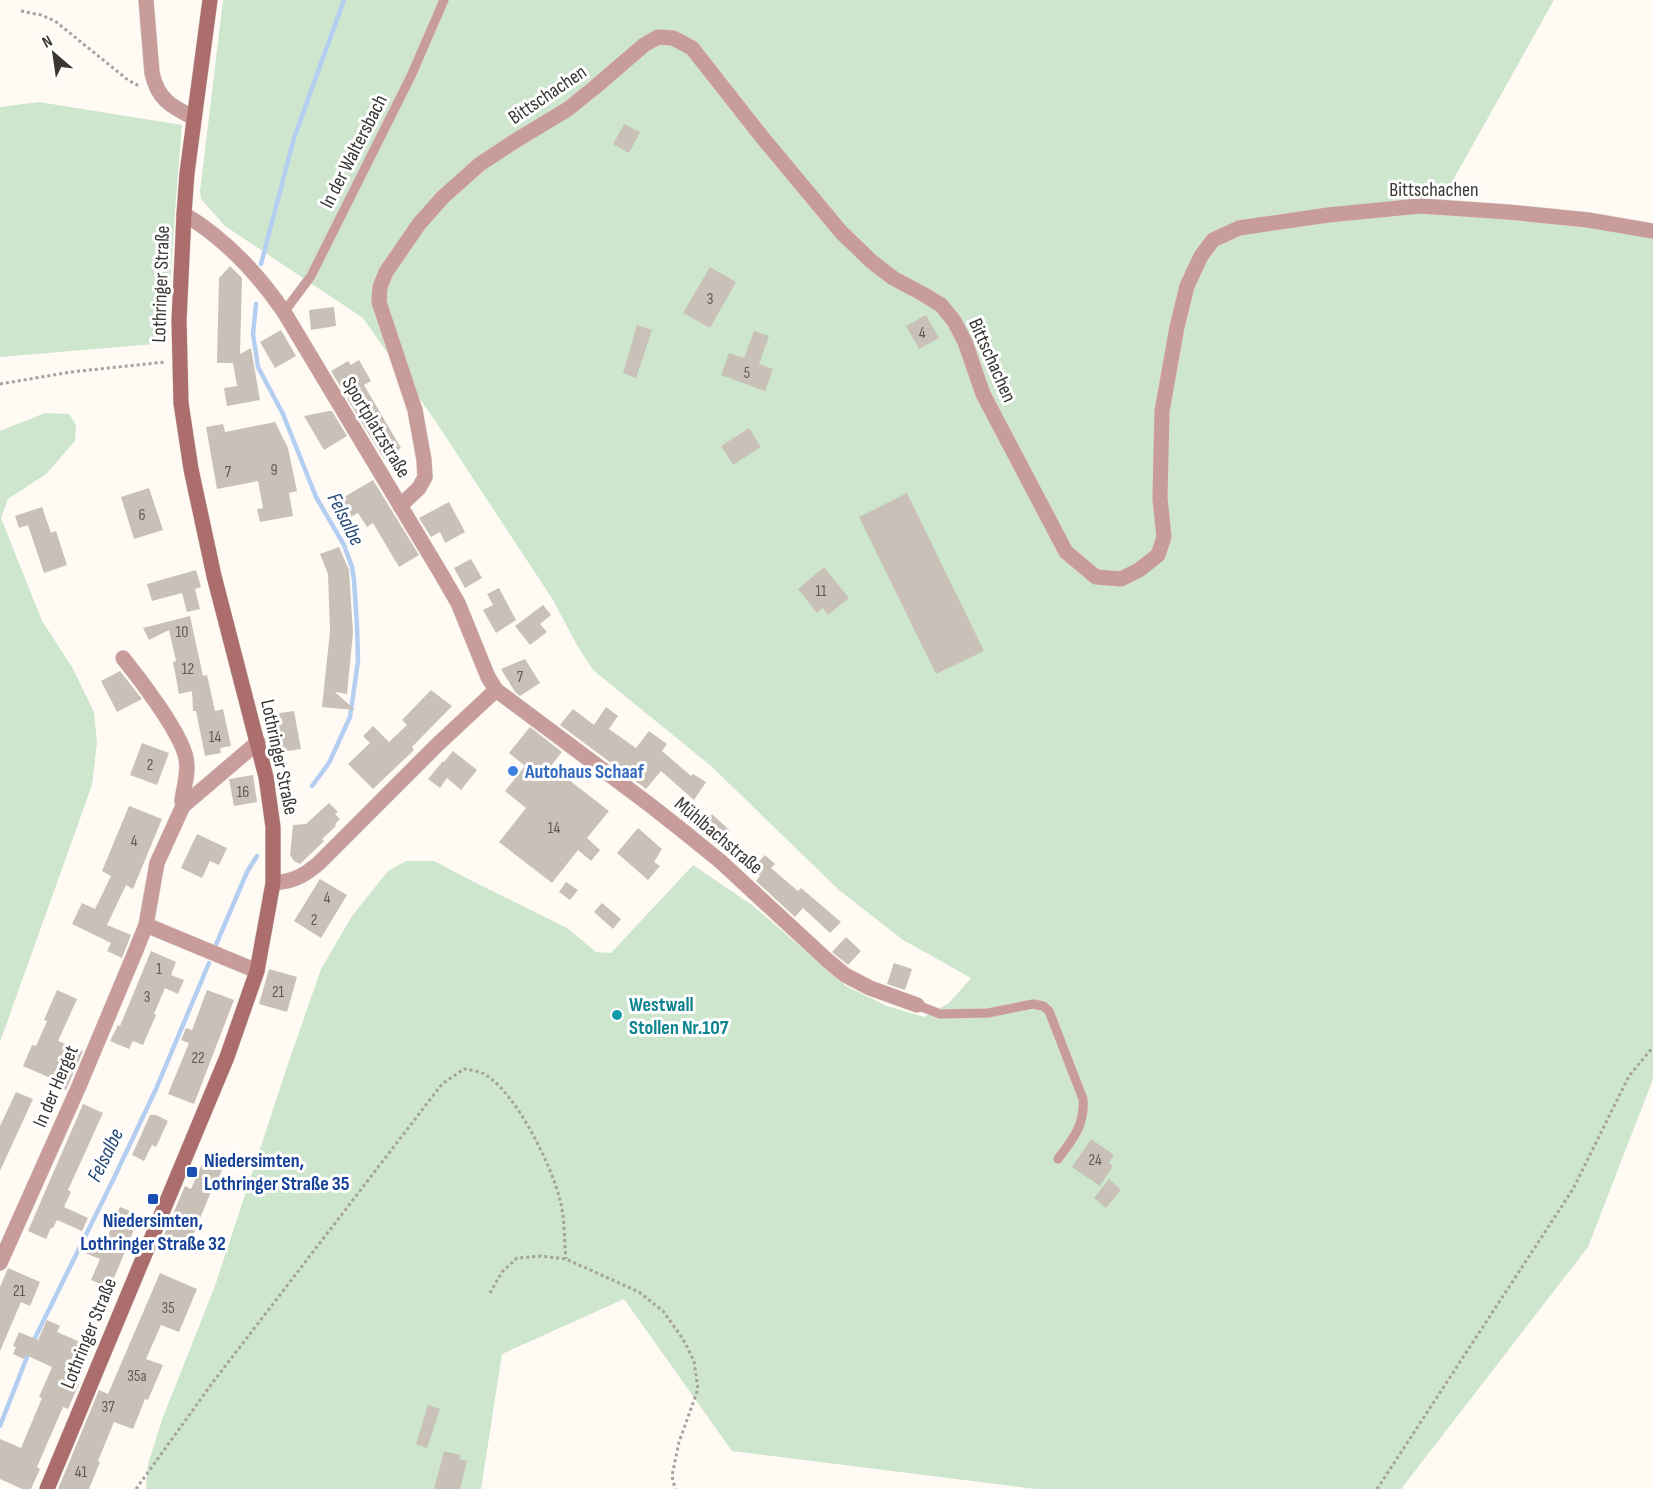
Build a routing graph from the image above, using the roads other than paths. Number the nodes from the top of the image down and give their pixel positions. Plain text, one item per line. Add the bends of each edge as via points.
1 (146, 0) edge
2 (210, 0) edge
3 (444, 0) edge
4 (194, 118) junction
5 (184, 214) junction
6 (1653, 231) edge
7 (284, 312) junction
8 (400, 506) junction
9 (123, 658) dead end
10 (496, 690) junction
11 (258, 742) junction
12 (183, 806) junction
13 (273, 883) junction
14 (146, 925) junction
15 (257, 971) junction
16 (917, 1005) joint
17 (1058, 1159) dead end
18 (0, 1263) edge
19 (47, 1489) edge

1 - 4 street via 152,73 158,91 171,106
2 - 4 main road, Lothringer Straße
3 - 7 lane, In der Waltersbach via 411,76 311,276
4 - 5 main road, Lothringer Straße
5 - 7 street, Sportplatzstraße via 242,261
5 - 11 main road, Lothringer Straße via 179,360 185,435 214,576
6 - 8 street, Bittschachen via 1588,220 1420,206 1239,228 1213,240 1187,286 1162,411 1160,499 1164,537 1158,555 1121,579 1096,577 1066,552 983,394 954,321 941,305 893,278 841,232 692,48 673,38 658,37 568,109 480,164 419,224 386,272 379,302 415,410 424,460 425,477
7 - 8 street, Sportplatzstraße
8 - 10 street, Sportplatzstraße via 458,603
9 - 12 street, In der Herget via 165,717 186,756
10 - 13 street via 318,864 291,881
10 - 16 street, Mühlbachstraße via 720,861 845,975
11 - 12 street, In der Herget
11 - 13 main road, Lothringer Straße via 271,799
12 - 14 street, In der Herget via 157,863
13 - 15 main road, Lothringer Straße
14 - 15 street
14 - 18 street, In der Herget
15 - 19 main road, Lothringer Straße via 227,1057
16 - 17 lane, Mühlbachstraße via 940,1014 988,1013 1034,1004 1049,1011 1084,1106 1081,1124

